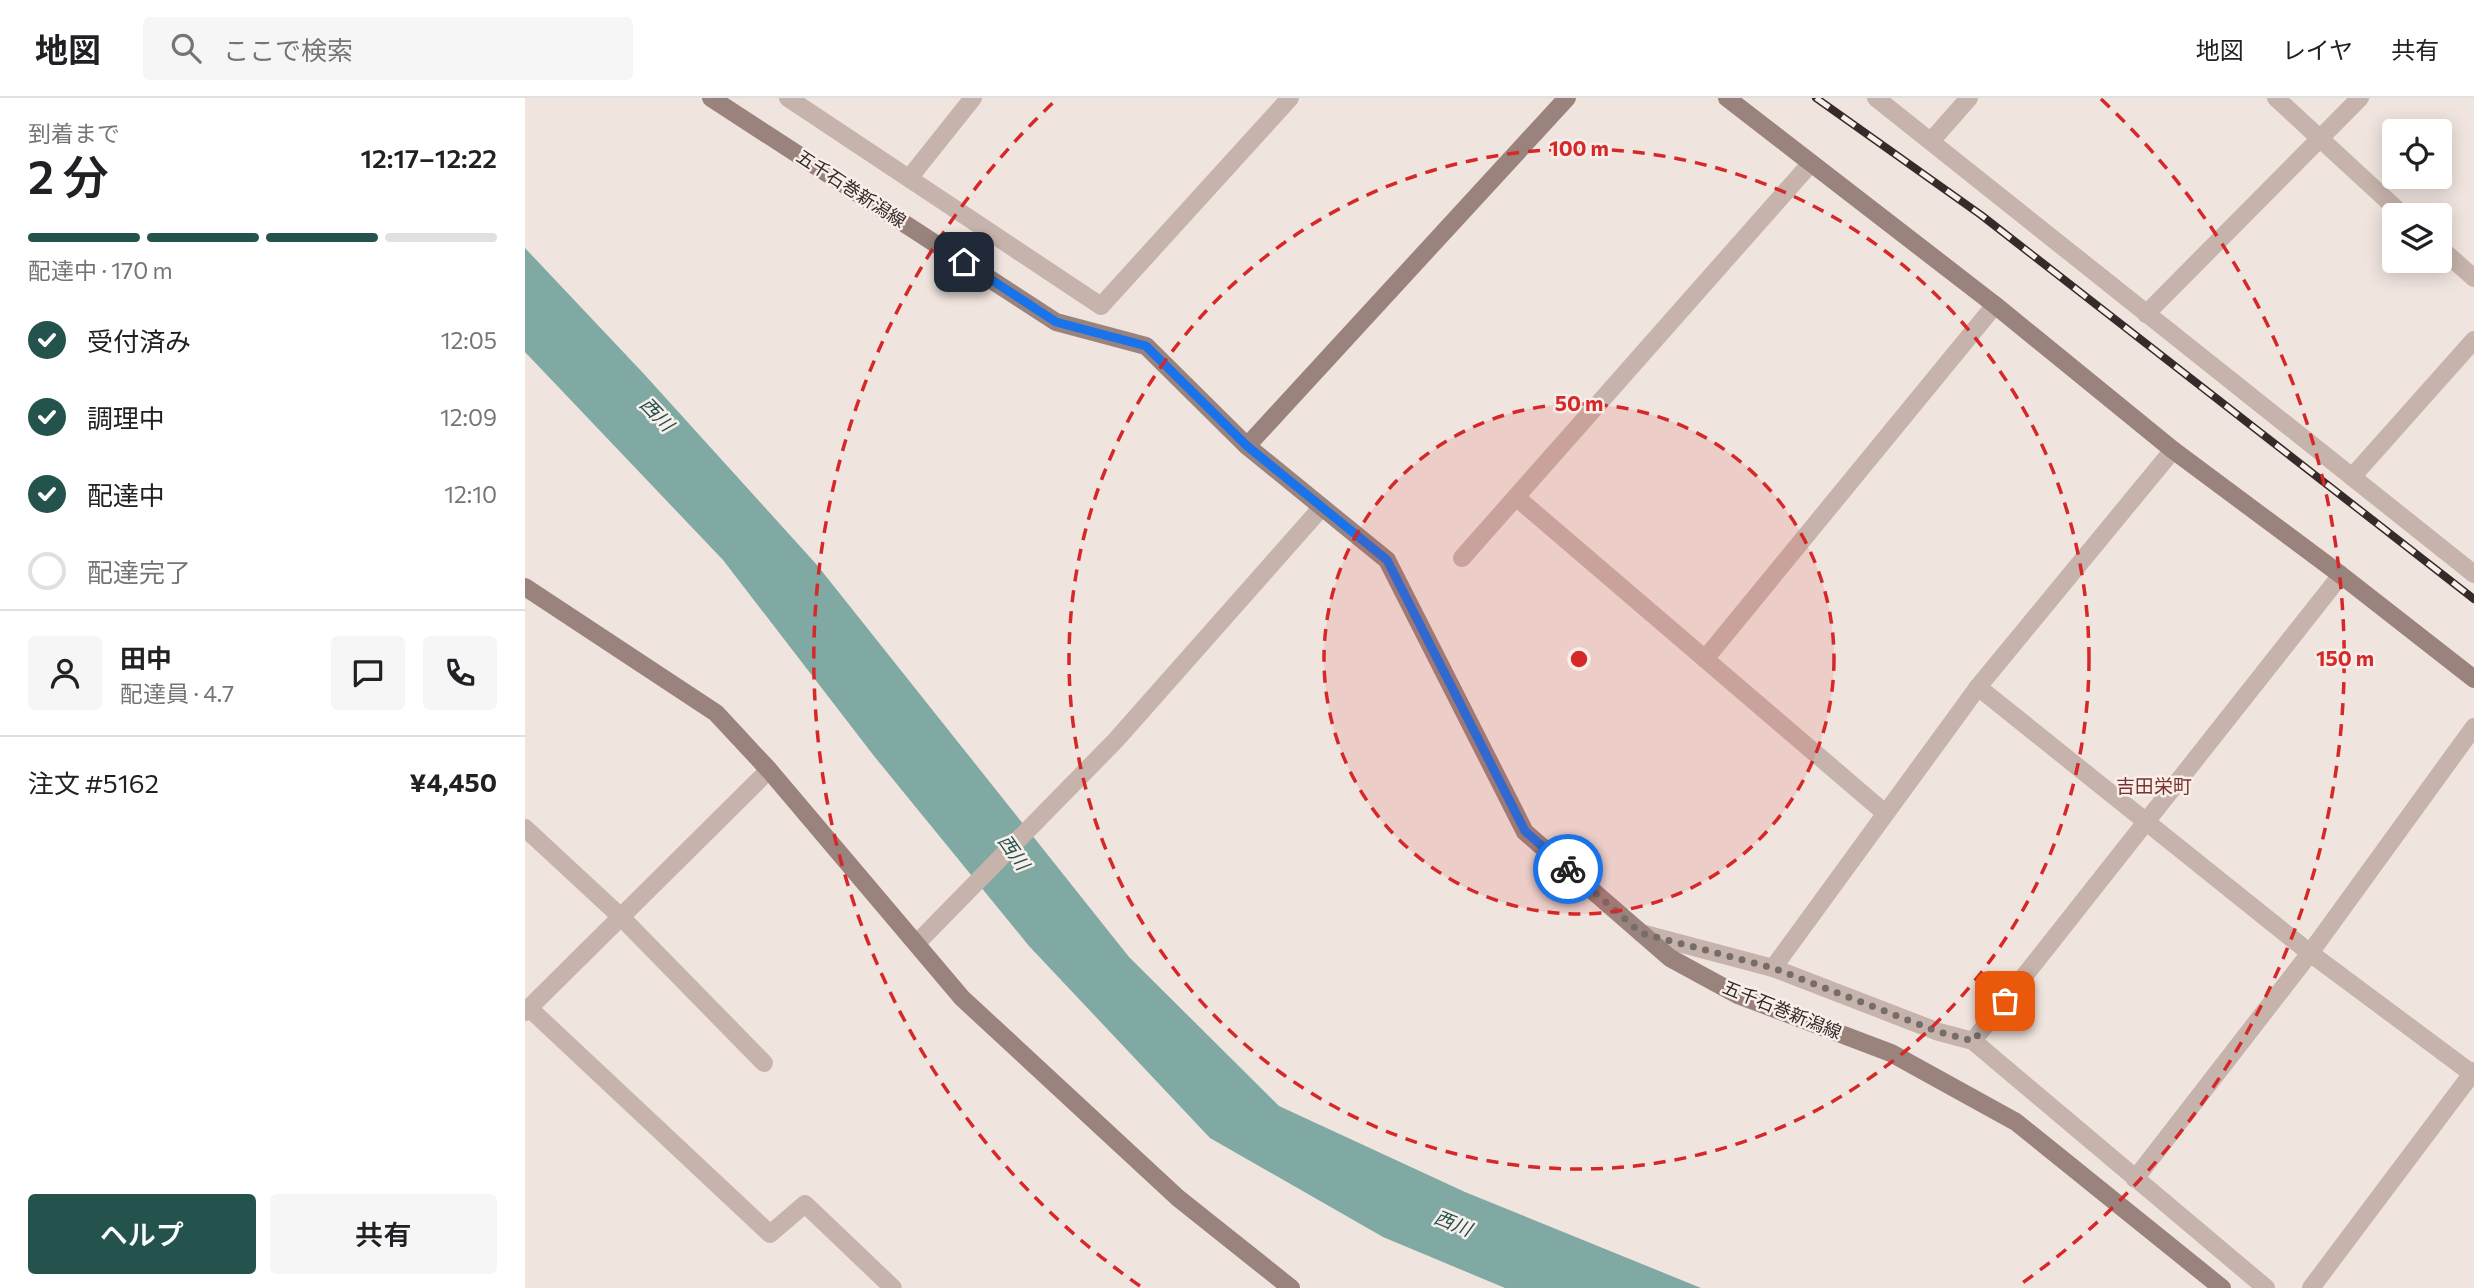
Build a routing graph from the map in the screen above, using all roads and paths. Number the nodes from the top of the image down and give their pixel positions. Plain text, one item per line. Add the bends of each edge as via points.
1 (711, 98) edge
2 (788, 98) edge
3 (973, 98) edge
4 (1290, 98) edge
5 (1567, 98) edge
6 (1727, 98) edge
7 (1875, 98) edge
8 (1969, 98) edge
9 (2276, 98) edge
10 (2360, 98) edge
11 (1932, 140) junction
12 (2320, 141) junction
13 (1811, 163) junction
14 (909, 177) junction
15 (2390, 203) edge
16 (2452, 259) edge
17 (2474, 278) edge
18 (1995, 305) junction
19 (2146, 314) junction
20 (2474, 340) edge
21 (1247, 446) junction
22 (2173, 450) junction
23 (2352, 477) junction
24 (1516, 497) junction
25 (1322, 507) junction
26 (1462, 558) dead end
27 (2474, 573) edge
28 (2341, 575) junction
29 (525, 587) edge
30 (1705, 659) junction
31 (2474, 679) edge
32 (1978, 687) junction
33 (2474, 727) edge
34 (769, 770) junction
35 (1885, 813) junction
36 (2149, 820) junction
37 (525, 828) edge
38 (621, 917) junction
39 (1641, 933) junction
40 (917, 943) junction
41 (2310, 953) junction
42 (1773, 968) junction
43 (527, 1010) edge
44 (1973, 1041) junction
45 (765, 1063) dead end
46 (2473, 1073) edge
47 (2135, 1179) junction
48 (893, 1288) edge
49 (1291, 1288) edge
50 (2222, 1288) edge
51 (2266, 1288) edge
52 (2311, 1288) edge

1 - 21 street, 五千石巻新潟線 via 1056,322 1146,346
2 - 14 street
3 - 14 street
4 - 14 street via 1101,306
5 - 21 street
6 - 13 street
7 - 11 street
8 - 11 street
9 - 12 street
10 - 12 street
11 - 19 street
12 - 15 street
12 - 19 street
13 - 18 street
13 - 24 street
16 - 17 street
18 - 22 street
18 - 30 street
19 - 23 street
20 - 23 street
21 - 25 street, 五千石巻新潟線
22 - 28 street
22 - 32 street
23 - 27 street
24 - 26 street
24 - 30 street
25 - 39 street, 五千石巻新潟線 via 1387,560 1525,831
25 - 40 street via 1116,740
28 - 31 street
28 - 36 street
29 - 34 street via 716,713
30 - 35 street
32 - 35 street
32 - 36 street
33 - 41 street
34 - 38 street
34 - 40 street
35 - 42 street
36 - 41 street
36 - 44 street
37 - 38 street
38 - 43 street
38 - 45 street
39 - 42 street
39 - 50 street, 五千石巻新潟線 via 1670,958 1738,995 1891,1053 2015,1122
40 - 49 street via 962,998 1066,1097 1178,1198
41 - 46 street
41 - 47 street
42 - 44 street
43 - 48 street via 770,1234 805,1204
44 - 47 street
46 - 52 street
47 - 51 street

